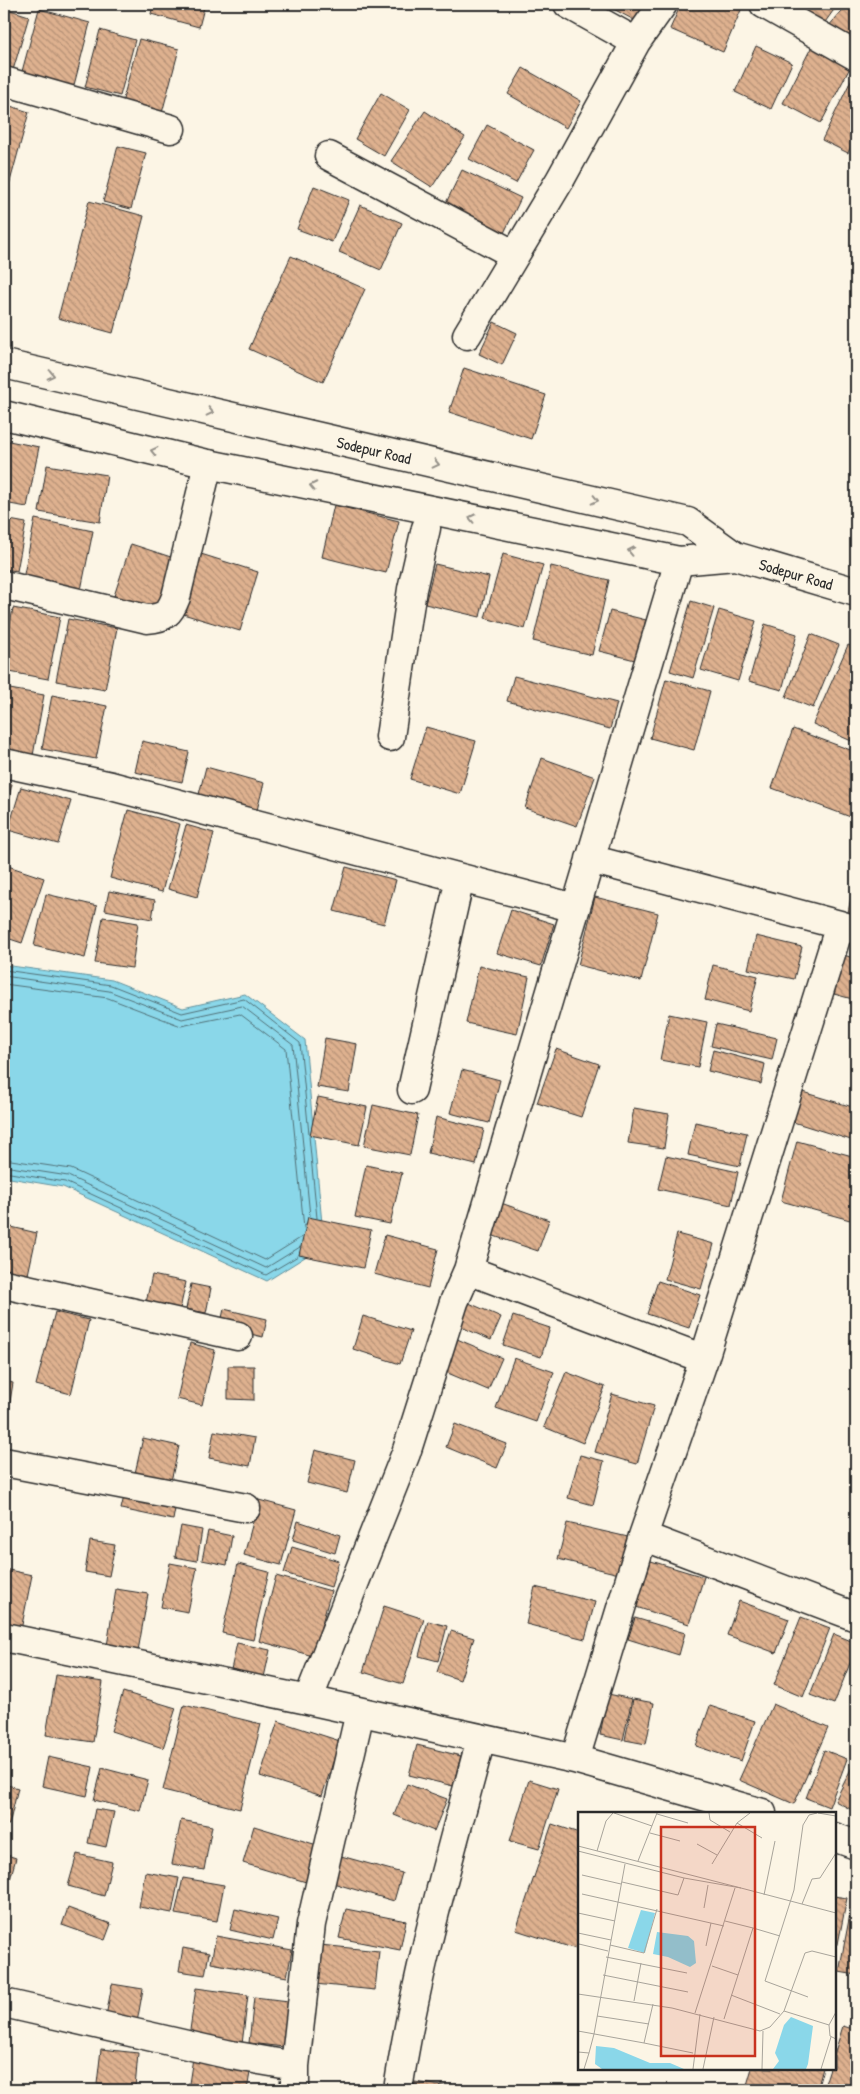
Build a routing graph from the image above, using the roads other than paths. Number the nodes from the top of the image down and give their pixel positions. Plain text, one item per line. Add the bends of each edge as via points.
1 (568, 4) edge
2 (663, 4) edge
3 (764, 4) edge
4 (636, 42) junction
5 (856, 56) edge
6 (4, 81) edge
7 (171, 129) dead end
8 (329, 156) dead end
9 (515, 255) junction
10 (467, 335) dead end
11 (4, 364) edge
12 (4, 415) edge
13 (208, 464) junction
14 (688, 522) junction
15 (426, 528) dead end
16 (735, 556) junction
17 (679, 561) junction
18 (4, 585) edge
19 (856, 592) edge
20 (390, 737) dead end
21 (4, 763) edge
22 (590, 859) junction
23 (460, 878) junction
24 (575, 908) junction
25 (848, 928) edge
26 (412, 1090) dead end
27 (468, 1270) junction
28 (4, 1284) edge
29 (238, 1336) dead end
30 (704, 1359) junction
31 (4, 1462) edge
32 (246, 1508) dead end
33 (643, 1536) junction
34 (856, 1617) edge
35 (4, 1637) edge
36 (308, 1700) junction
37 (360, 1712) junction
38 (482, 1739) junction
39 (576, 1759) junction
40 (759, 1812) edge
41 (835, 1837) edge
42 (856, 1845) edge
43 (4, 2003) edge
44 (295, 2078) edge
45 (398, 2090) edge

1 - 4 street
2 - 4 street
3 - 5 street
4 - 9 street
6 - 7 street
8 - 9 street
9 - 10 street
11 -> 14 street, Sodepur Road
13 -> 12 street, Sodepur Road
17 -> 13 street, Sodepur Road
13 - 18 street via 176,597 170,611 160,619 147,619
14 - 16 street, Sodepur Road
14 - 17 street
15 - 20 street via 412,589
16 - 17 street, Sodepur Road
16 - 19 street, Sodepur Road
17 - 22 street
21 - 23 street via 111,786
22 - 24 street
22 - 25 street
23 - 24 street
23 - 26 street
24 - 27 street
25 - 30 street
27 - 30 street
27 - 36 street via 454,1302 406,1453
28 - 29 street
30 - 33 street
31 - 32 street
33 - 34 street
33 - 39 street
35 - 36 street
36 - 37 street
37 - 38 street
37 - 44 street via 311,1924
38 - 39 street
38 - 45 street via 420,1977
39 - 40 street
41 - 42 street
43 - 44 street via 232,2055

